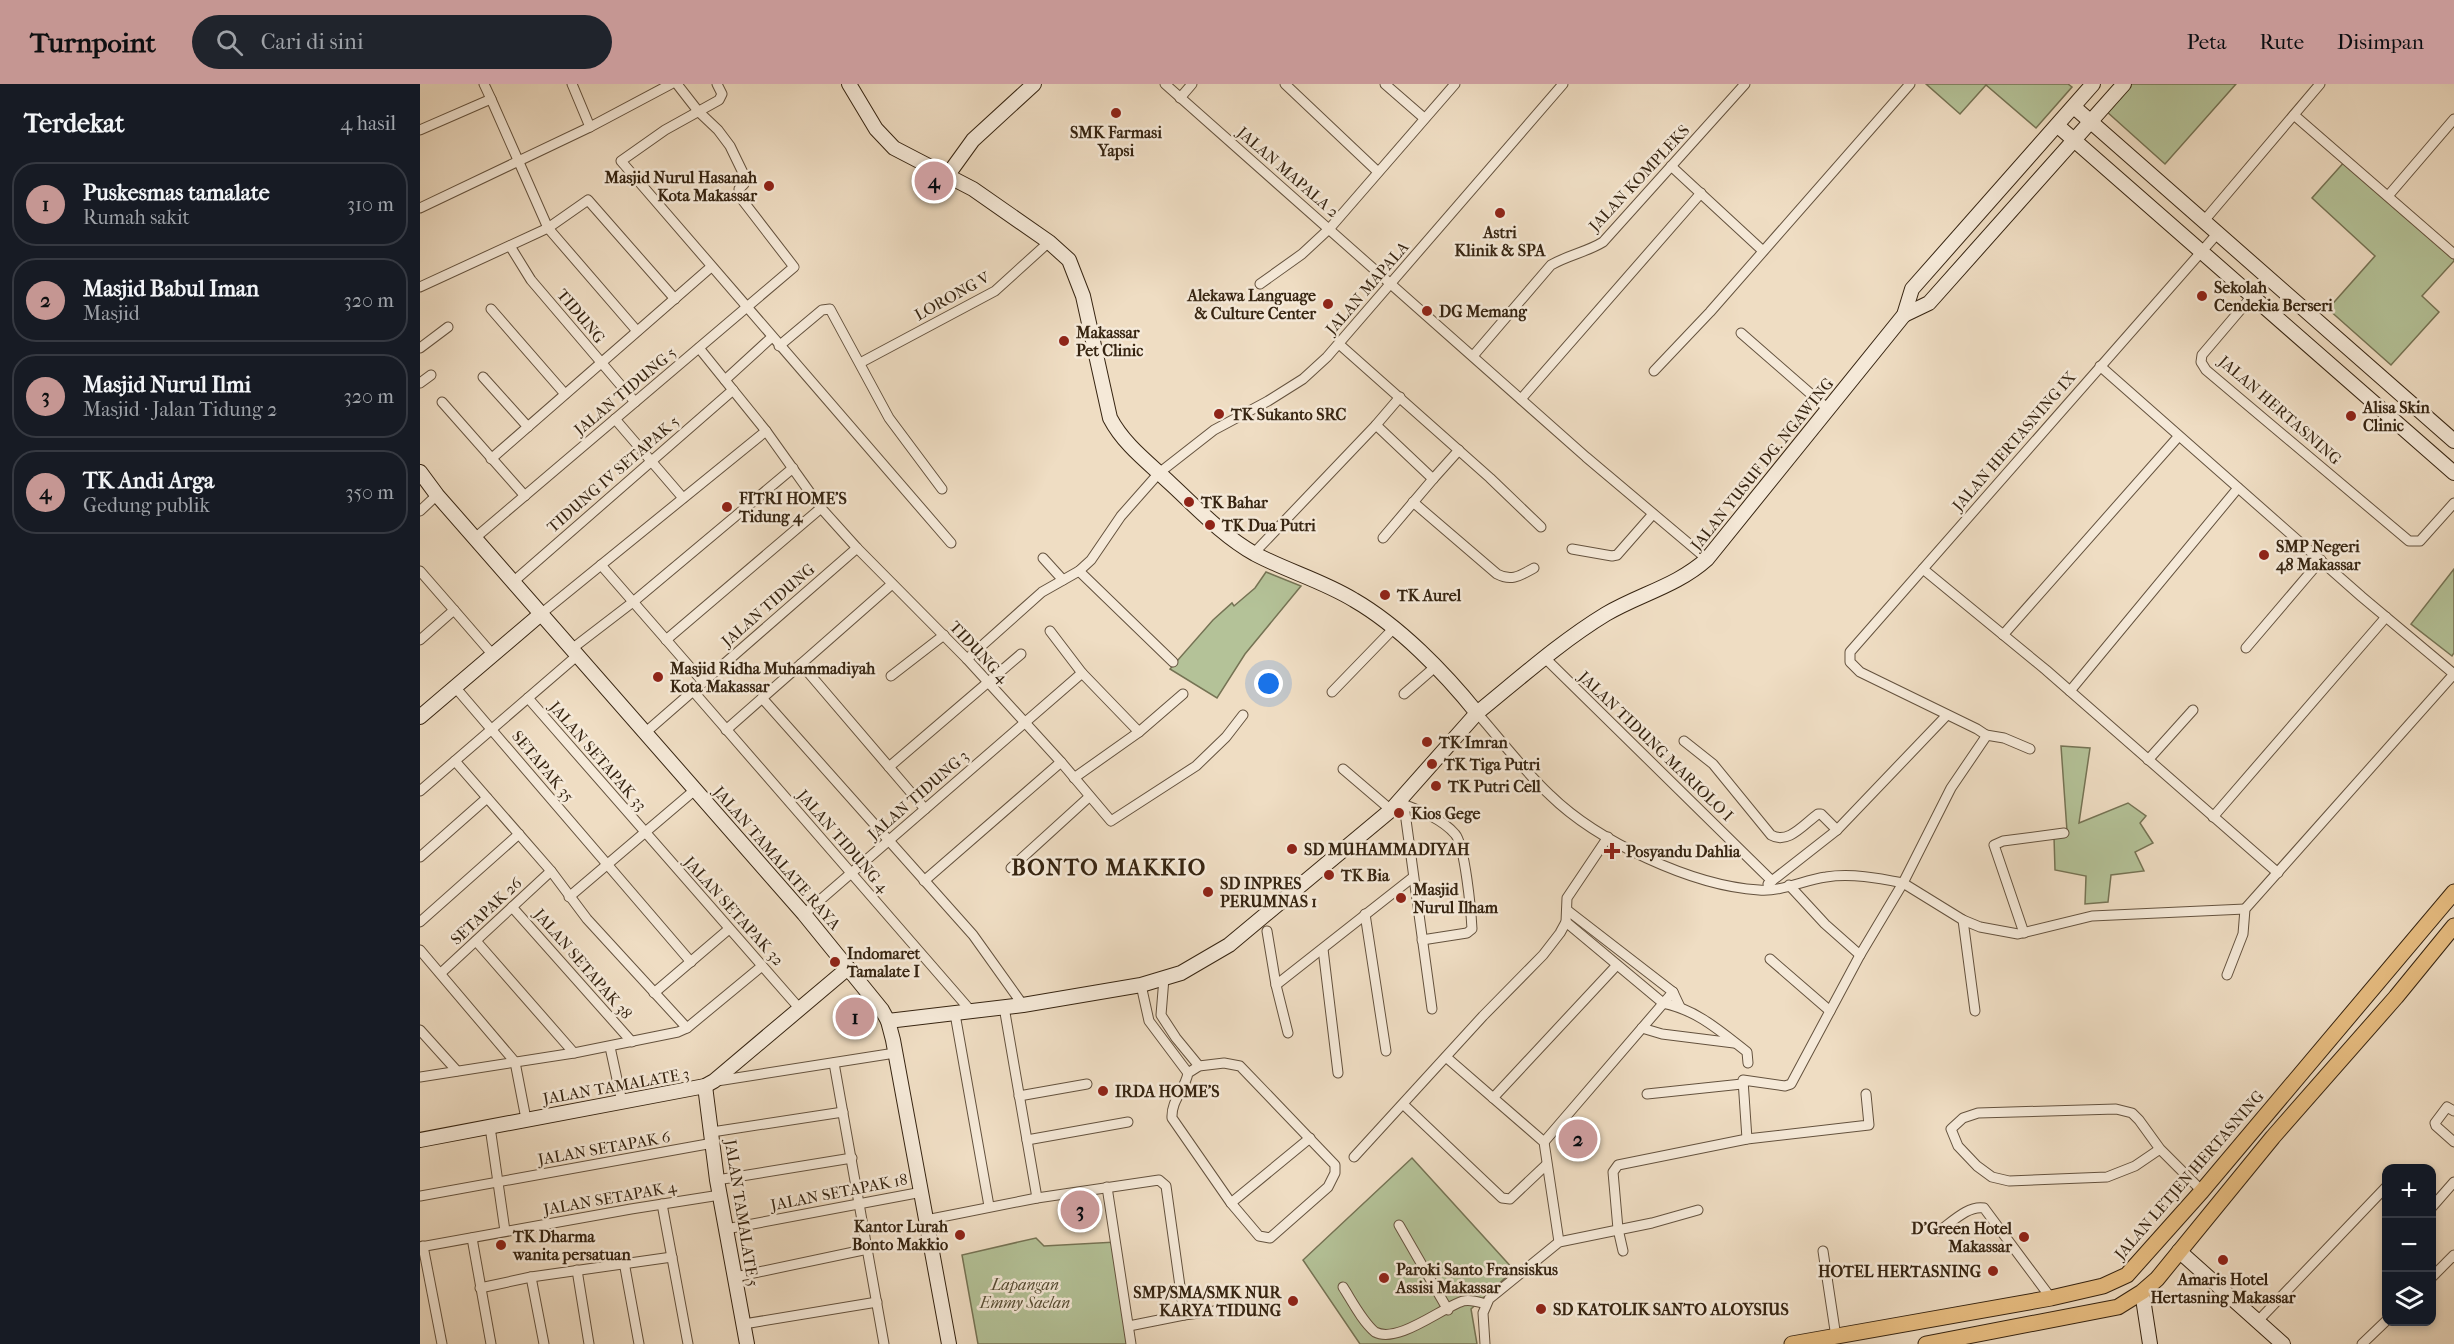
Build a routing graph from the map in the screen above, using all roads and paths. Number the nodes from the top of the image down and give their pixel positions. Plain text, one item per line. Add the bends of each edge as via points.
1 (484, 84) edge
2 (572, 84) edge
3 (671, 84) edge
4 (677, 84) edge
5 (717, 84) edge
6 (849, 84) edge
7 (1034, 84) edge
8 (1165, 84) edge
9 (1192, 84) edge
10 (1285, 84) edge
11 (1385, 84) edge
12 (1455, 84) edge
13 (1563, 84) edge
14 (1745, 84) edge
15 (1910, 84) edge
16 (2093, 84) edge
17 (2124, 84) edge
18 (2320, 84) edge
19 (1180, 98) junction
20 (491, 99) junction
21 (2074, 107) junction
22 (698, 111) junction
23 (2294, 115) junction
24 (1424, 118) junction
25 (2454, 119) edge
26 (2091, 122) junction
27 (2058, 126) junction
28 (590, 127) junction
29 (420, 130) edge
30 (2074, 142) junction
31 (519, 161) junction
32 (1671, 166) junction
33 (1378, 172) junction
34 (947, 176) junction
35 (2007, 184) junction
36 (1701, 193) junction
37 (2388, 196) junction
38 (2024, 198) junction
39 (420, 208) edge
40 (2203, 222) junction
41 (548, 228) junction
42 (1330, 228) junction
43 (2217, 234) junction
44 (1049, 242) junction
45 (510, 246) junction
46 (2452, 249) edge
47 (1762, 251) junction
48 (2202, 251) junction
49 (711, 267) junction
50 (1260, 284) dead end
51 (1390, 284) junction
52 (420, 287) edge
53 (2253, 295) junction
54 (675, 299) junction
55 (746, 308) junction
56 (491, 309) dead end
57 (1904, 315) junction
58 (448, 327) dead end
59 (637, 332) junction
60 (1741, 333) dead end
61 (772, 338) junction
62 (1339, 344) junction
63 (779, 346) junction
64 (420, 348) edge
65 (699, 348) junction
66 (1473, 356) junction
67 (601, 363) junction
68 (860, 363) junction
69 (2100, 366) junction
70 (1654, 371) dead end
71 (431, 375) dead end
72 (483, 377) dead end
73 (725, 380) junction
74 (420, 382) edge
75 (733, 390) junction
76 (565, 394) junction
77 (1400, 396) junction
78 (1521, 399) junction
79 (442, 402) dead end
80 (635, 402) junction
81 (1828, 409) junction
82 (615, 419) junction
83 (1376, 425) junction
84 (528, 426) junction
85 (766, 431) junction
86 (2178, 437) junction
87 (2454, 441) edge
88 (1459, 450) junction
89 (491, 459) junction
90 (650, 460) junction
91 (793, 468) junction
92 (420, 472) edge
93 (1159, 473) junction
94 (2454, 473) edge
95 (1432, 479) junction
96 (2238, 488) junction
97 (942, 489) dead end
98 (437, 495) junction
99 (525, 496) junction
100 (683, 498) junction
101 (1413, 502) junction
102 (2454, 503) edge
103 (821, 508) junction
104 (420, 511) edge
105 (1653, 514) junction
106 (1540, 527) dead end
107 (475, 538) junction
108 (1383, 538) dead end
109 (951, 543) dead end
110 (857, 548) junction
111 (1572, 549) dead end
112 (1254, 553) junction
113 (1043, 558) dead end
114 (1707, 560) junction
115 (2321, 560) junction
116 (601, 565) junction
117 (1534, 568) dead end
118 (1923, 569) junction
119 (1079, 571) junction
120 (420, 572) edge
121 (1063, 580) junction
122 (513, 582) junction
123 (892, 584) junction
124 (633, 602) junction
125 (454, 610) junction
126 (542, 613) junction
127 (2386, 617) junction
128 (1394, 628) junction
129 (1050, 631) dead end
130 (944, 635) junction
131 (2003, 635) junction
132 (420, 640) edge
133 (666, 640) junction
134 (2246, 648) dead end
135 (576, 651) junction
136 (1021, 654) dead end
137 (493, 655) junction
138 (1545, 658) junction
139 (967, 659) junction
140 (1173, 662) dead end
141 (801, 664) junction
142 (1435, 667) junction
143 (1082, 673) junction
144 (2454, 674) edge
145 (891, 676) dead end
146 (703, 682) junction
147 (988, 682) junction
148 (455, 687) junction
149 (693, 691) junction
150 (2070, 691) junction
151 (1332, 692) dead end
152 (1183, 694) dead end
153 (1404, 694) dead end
154 (528, 698) junction
155 (762, 698) junction
156 (2193, 710) dead end
157 (1477, 713) junction
158 (1243, 715) dead end
159 (1947, 716) junction
160 (420, 717) edge
161 (1024, 723) junction
162 (492, 729) junction
163 (726, 730) junction
164 (645, 732) junction
165 (1139, 732) junction
166 (1986, 735) junction
167 (1683, 741) dead end
168 (2030, 749) dead end
169 (2148, 760) junction
170 (455, 761) junction
171 (1061, 762) junction
172 (888, 767) junction
173 (1343, 769) dead end
174 (1074, 778) junction
175 (696, 789) junction
176 (420, 791) edge
177 (1089, 796) junction
178 (487, 798) junction
179 (1399, 804) junction
180 (924, 809) junction
181 (2213, 817) junction
182 (1837, 830) junction
183 (645, 833) junction
184 (2064, 833) dead end
185 (519, 834) junction
186 (1608, 837) junction
187 (888, 841) junction
188 (420, 857) edge
189 (607, 865) junction
190 (1011, 868) dead end
191 (551, 871) junction
192 (851, 873) junction
193 (2278, 873) junction
194 (1412, 878) junction
195 (924, 881) junction
196 (1772, 881) junction
197 (1903, 883) junction
198 (1789, 885) junction
199 (1762, 891) junction
200 (2454, 892) edge
201 (569, 897) junction
202 (512, 907) junction
203 (2245, 909) junction
204 (1567, 910) junction
205 (804, 914) junction
206 (1365, 914) junction
207 (2436, 914) junction
208 (1963, 920) junction
209 (420, 922) edge
210 (1566, 922) junction
211 (2453, 927) edge
212 (729, 929) junction
213 (1267, 931) dead end
214 (2024, 933) junction
215 (1422, 940) junction
216 (476, 941) junction
217 (1323, 949) junction
218 (420, 950) edge
219 (1860, 955) junction
220 (1770, 959) dead end
221 (691, 962) junction
222 (1617, 965) junction
223 (762, 966) junction
224 (848, 968) junction
225 (441, 973) junction
226 (2226, 975) dead end
227 (1164, 978) junction
228 (1141, 985) junction
229 (1276, 985) junction
230 (1673, 992) junction
231 (654, 993) junction
232 (1663, 1004) junction
233 (1023, 1005) junction
234 (1004, 1007) junction
235 (1680, 1007) junction
236 (800, 1009) junction
237 (1432, 1009) dead end
238 (971, 1011) junction
239 (1830, 1011) junction
240 (1975, 1011) dead end
241 (955, 1014) junction
242 (1161, 1015) junction
243 (1149, 1021) junction
244 (888, 1022) junction
245 (687, 1028) junction
246 (1642, 1028) junction
247 (420, 1030) edge
248 (1288, 1033) dead end
249 (632, 1042) junction
250 (1735, 1043) junction
251 (610, 1047) junction
252 (1386, 1051) dead end
253 (574, 1053) junction
254 (895, 1053) junction
255 (1446, 1057) junction
256 (515, 1062) junction
257 (834, 1062) junction
258 (1748, 1063) dead end
259 (1199, 1066) junction
260 (457, 1071) junction
261 (1188, 1073) junction
262 (1338, 1073) dead end
263 (420, 1077) edge
264 (1742, 1082) junction
265 (710, 1084) junction
266 (1087, 1084) dead end
267 (1647, 1094) dead end
268 (1866, 1094) dead end
269 (1019, 1096) junction
270 (1493, 1098) junction
271 (622, 1102) junction
272 (1404, 1105) junction
273 (2454, 1111) edge
274 (843, 1112) junction
275 (526, 1119) junction
276 (1128, 1122) dead end
277 (490, 1127) junction
278 (713, 1138) junction
279 (1310, 1138) junction
280 (1747, 1139) junction
281 (420, 1140) edge
282 (1027, 1140) junction
283 (1544, 1142) junction
284 (2454, 1142) edge
285 (2160, 1149) junction
286 (1354, 1157) dead end
287 (852, 1158) junction
288 (1546, 1165) junction
289 (717, 1180) junction
290 (499, 1182) junction
291 (2454, 1182) edge
292 (1107, 1187) junction
293 (2202, 1191) junction
294 (2382, 1191) edge
295 (922, 1192) junction
296 (720, 1195) junction
297 (420, 1196) edge
298 (1037, 1197) junction
299 (2436, 1202) edge
300 (860, 1203) junction
301 (1231, 1203) junction
302 (662, 1204) junction
303 (989, 1206) junction
304 (1698, 1210) dead end
305 (926, 1220) junction
306 (1399, 1225) dead end
307 (1618, 1228) junction
308 (726, 1229) junction
309 (505, 1231) junction
310 (1939, 1231) dead end
311 (472, 1238) junction
312 (1559, 1242) junction
313 (422, 1247) edge
314 (868, 1249) junction
315 (1623, 1251) dead end
316 (1823, 1251) dead end
317 (2180, 1251) junction
318 (2454, 1255) edge
319 (672, 1257) junction
320 (624, 1262) junction
321 (577, 1270) junction
322 (2436, 1273) edge
323 (531, 1277) junction
324 (735, 1277) junction
325 (1343, 1287) dead end
326 (480, 1288) junction
327 (2142, 1292) junction
328 (2051, 1298) junction
329 (877, 1302) junction
330 (1486, 1304) junction
331 (1230, 1309) dead end
332 (1448, 1310) junction
333 (1184, 1315) junction
334 (2257, 1322) junction
335 (744, 1324) junction
336 (2382, 1325) edge
337 (1128, 1326) junction
338 (1836, 1337) junction
339 (441, 1344) edge
340 (491, 1344) edge
341 (544, 1344) edge
342 (589, 1344) edge
343 (639, 1344) edge
344 (688, 1344) edge
345 (747, 1344) edge
346 (885, 1344) edge
347 (949, 1344) edge
348 (1131, 1344) edge
349 (1485, 1344) edge
350 (1792, 1344) edge
351 (1926, 1344) edge
352 (2150, 1344) edge
353 (2283, 1344) edge
354 (2362, 1344) edge

1 - 20 street
2 - 28 street
3 - 28 street
4 - 22 street
5 - 22 street via 721,97
6 - 34 street via 888,143
7 - 34 street via 973,140
8 - 19 street, JALAN MAPALA 2
9 - 19 street
10 - 33 street
11 - 24 street
12 - 24 street
13 - 51 street, JALAN MAPALA
14 - 32 street, JALAN KOMPLEKS
15 - 47 street
16 - 21 street, JALAN YUSUF DG. NGAWING
17 - 26 street, JALAN YUSUF DG. NGAWING
18 - 23 street
19 - 42 street, JALAN MAPALA 2
20 - 29 street
20 - 31 street
21 - 26 street
21 - 27 street, JALAN YUSUF DG. NGAWING
22 - 49 street via 621,161
22 - 55 street, JALAN TIDUNG 5 via 730,146 745,177 740,197 794,267
23 - 37 street
23 - 40 street
24 - 33 street
25 - 37 street
26 - 30 street, JALAN YUSUF DG. NGAWING
26 - 40 street
27 - 30 street
27 - 35 street, JALAN YUSUF DG. NGAWING
28 - 31 street
30 - 38 street, JALAN YUSUF DG. NGAWING
30 - 48 street
31 - 39 street
31 - 41 street
32 - 36 street
32 - 66 street, JALAN KOMPLEKS via 1603,242 1563,258 1541,274
33 - 42 street
34 - 44 street via 973,189
35 - 38 street
35 - 57 street, JALAN YUSUF DG. NGAWING via 1912,289
36 - 47 street
36 - 78 street
37 - 46 street
38 - 57 street, JALAN YUSUF DG. NGAWING via 1929,303
40 - 43 street
41 - 45 street
41 - 54 street via 588,200
41 - 59 street
42 - 50 street
42 - 51 street, JALAN MAPALA 2
43 - 48 street, JALAN HERTASNING IX
43 - 87 street
44 - 68 street, LORONG V via 988,296
44 - 93 street via 1068,260 1077,278 1110,418 1132,448
45 - 52 street
45 - 67 street, TIDUNG via 531,280
47 - 70 street
48 - 53 street
48 - 69 street, JALAN HERTASNING IX
49 - 54 street
49 - 55 street
51 - 62 street, JALAN MAPALA
51 - 66 street, JALAN MAPALA 2
53 - 94 street
53 - 102 street, JALAN HERTASNING via 2202,355 2206,369 2409,541 2420,541
54 - 59 street
55 - 61 street
55 - 65 street, JALAN TIDUNG 5
56 - 76 street
57 - 81 street, JALAN YUSUF DG. NGAWING
58 - 64 street
59 - 67 street
60 - 81 street
61 - 63 street
61 - 73 street
62 - 77 street
62 - 93 street, JALAN MAPALA via 1303,379 1214,430
63 - 68 street via 827,308 833,312
63 - 109 street
65 - 73 street, TIDUNG 4
65 - 80 street, JALAN TIDUNG 5
66 - 78 street, JALAN MAPALA 2
67 - 76 street
67 - 80 street, TIDUNG
68 - 97 street via 889,418
69 - 86 street
69 - 118 street, JALAN HERTASNING IX
71 - 74 street
72 - 84 street
73 - 75 street, TIDUNG 4
75 - 85 street, TIDUNG 4
75 - 90 street, TIDUNG IV SETAPAK 5
76 - 84 street
77 - 83 street
77 - 88 street
78 - 105 street, JALAN MAPALA 2
79 - 89 street
80 - 82 street, JALAN TIDUNG 5
81 - 114 street, JALAN YUSUF DG. NGAWING
82 - 90 street
82 - 99 street, JALAN TIDUNG 5
83 - 95 street
83 - 112 street
84 - 89 street
85 - 91 street, TIDUNG 4
85 - 100 street
86 - 96 street
86 - 131 street
88 - 95 street
88 - 106 street
89 - 99 street
90 - 100 street
90 - 122 street, TIDUNG IV SETAPAK 5
91 - 103 street, TIDUNG 4
91 - 124 street
92 - 98 street, JALAN TAMALATE RAYA
93 - 112 street via 1204,515
93 - 119 street, JALAN MAPALA
95 - 101 street
96 - 115 street
96 - 150 street
98 - 104 street
98 - 107 street, JALAN TAMALATE RAYA
99 - 107 street, JALAN TIDUNG 5
100 - 116 street
101 - 108 street
101 - 117 street via 1497,574 1513,579
103 - 110 street, TIDUNG 4
103 - 133 street
105 - 111 street via 1617,555
105 - 114 street, JALAN MAPALA 2
107 - 122 street, JALAN TAMALATE RAYA
110 - 123 street, TIDUNG 4
110 - 146 street, JALAN TIDUNG
112 - 128 street via 1354,600
113 - 121 street
114 - 138 street, JALAN YUSUF DG. NGAWING via 1671,585 1607,614
115 - 127 street
115 - 134 street
116 - 124 street
116 - 126 street
118 - 131 street
118 - 159 street, JALAN HERTASNING IX via 1850,652 1850,662 1860,672
119 - 121 street, JALAN MAPALA
119 - 140 street
120 - 125 street
121 - 139 street, JALAN MAPALA via 1042,592
122 - 126 street, JALAN TAMALATE RAYA
123 - 130 street, TIDUNG 4
123 - 141 street
124 - 133 street
124 - 135 street
125 - 132 street
125 - 137 street
126 - 135 street, JALAN TAMALATE RAYA
126 - 137 street
127 - 144 street
127 - 181 street
128 - 142 street
128 - 151 street
129 - 143 street
130 - 139 street, TIDUNG 4
130 - 145 street
131 - 150 street
133 - 146 street
135 - 154 street
135 - 164 street, JALAN TAMALATE RAYA
136 - 147 street
137 - 148 street
138 - 157 street, JALAN YUSUF DG. NGAWING
138 - 196 street, JALAN TIDUNG MARIOLO I
139 - 147 street, TIDUNG 4
141 - 155 street
141 - 172 street
142 - 153 street
142 - 157 street
143 - 161 street, JALAN TIDUNG 3
143 - 165 street
144 - 193 street
146 - 149 street, JALAN TIDUNG
147 - 161 street, TIDUNG 4
147 - 172 street
148 - 160 street
148 - 162 street, SETAPAK 35
149 - 163 street, JALAN TIDUNG 4
149 - 164 street, JALAN TIDUNG
150 - 169 street
152 - 165 street
154 - 162 street
154 - 183 street, JALAN SETAPAK 33
155 - 163 street
155 - 187 street
156 - 169 street
157 - 179 street, JALAN YUSUF DG. NGAWING
157 - 186 street via 1551,796
158 - 177 street, TIDUNG 4 via 1196,766 1111,821
159 - 166 street
159 - 182 street
161 - 171 street, TIDUNG 4
161 - 180 street, JALAN TIDUNG 3
162 - 170 street
162 - 189 street, SETAPAK 35
163 - 192 street, JALAN TIDUNG 4
164 - 175 street, JALAN TAMALATE RAYA
165 - 174 street
166 - 168 street
166 - 197 street via 1951,788
167 - 182 street via 1713,764 1771,835 1786,838 1818,814
169 - 181 street
170 - 176 street
170 - 178 street
171 - 174 street, TIDUNG 4
171 - 195 street
172 - 180 street
173 - 179 street
174 - 177 street, TIDUNG 4
175 - 183 street
175 - 205 street, JALAN TAMALATE RAYA
177 - 190 street
178 - 185 street
178 - 188 street
179 - 194 street
179 - 215 street via 1434,818 1454,833 1463,857 1472,929
179 - 227 street, JALAN YUSUF DG. NGAWING via 1229,945 1200,964
180 - 187 street, JALAN TIDUNG 3
181 - 193 street
182 - 196 street
183 - 189 street
183 - 212 street, JALAN SETAPAK 32
184 - 214 street via 1994,845
185 - 191 street
185 - 209 street
186 - 199 street via 1682,873
186 - 204 street via 1567,898
187 - 192 street, JALAN TIDUNG 3
187 - 195 street
189 - 201 street
189 - 221 street
191 - 201 street
191 - 202 street, SETAPAK 26
192 - 205 street, JALAN TIDUNG 3
192 - 238 street, JALAN TIDUNG 4
193 - 203 street
194 - 206 street
194 - 215 street
195 - 233 street via 974,935
196 - 199 street
197 - 198 street via 1842,875
197 - 208 street
197 - 219 street
198 - 199 street
198 - 219 street
200 - 207 main road, JALAN LETJEN HERTASNING
201 - 231 street
202 - 216 street, SETAPAK 26
202 - 249 street, JALAN SETAPAK 38
203 - 214 street via 2092,916
203 - 226 street via 2243,934
204 - 210 street
204 - 230 street
205 - 224 street, JALAN TAMALATE RAYA
206 - 217 street
206 - 252 street
207 - 211 main road
207 - 293 main road, JALAN LETJEN HERTASNING
208 - 214 street via 1998,931
208 - 240 street
210 - 222 street
210 - 255 street via 1543,955
211 - 317 main road
212 - 221 street
212 - 223 street, JALAN SETAPAK 32
213 - 229 street
215 - 237 street
216 - 225 street, SETAPAK 26
216 - 253 street
217 - 229 street
217 - 262 street
218 - 225 street
219 - 239 street
220 - 239 street
221 - 231 street
222 - 232 street
222 - 270 street
223 - 236 street, JALAN SETAPAK 32
223 - 245 street
224 - 236 street, JALAN TAMALATE 3
224 - 244 street, JALAN TAMALATE RAYA via 874,998
225 - 256 street
227 - 228 street, JALAN YUSUF DG. NGAWING
227 - 242 street
228 - 233 street, JALAN YUSUF DG. NGAWING
228 - 243 street
229 - 248 street
230 - 232 street
230 - 235 street
231 - 245 street
232 - 235 street
232 - 246 street
233 - 234 street, JALAN YUSUF DG. NGAWING
234 - 238 street, JALAN YUSUF DG. NGAWING
234 - 269 street
235 - 250 street via 1701,1017
236 - 265 street, JALAN TAMALATE 3
238 - 241 street, JALAN YUSUF DG. NGAWING
239 - 264 street via 1789,1086
241 - 244 street, JALAN YUSUF DG. NGAWING
241 - 303 street
242 - 243 street
242 - 259 street
243 - 261 street
244 - 254 street, JALAN TAMALATE RAYA
245 - 249 street
246 - 250 street
246 - 283 street
247 - 260 street
249 - 251 street
250 - 258 street via 1747,1052
251 - 253 street
251 - 271 street
253 - 256 street
254 - 257 street
254 - 295 street, JALAN TAMALATE RAYA
255 - 270 street
255 - 272 street
256 - 260 street
256 - 275 street
257 - 265 street
257 - 274 street
259 - 261 street
259 - 279 street via 1240,1066
260 - 263 street
261 - 301 street via 1173,1104 1172,1118
264 - 267 street
264 - 280 street
265 - 271 street, JALAN TAMALATE 3
265 - 278 street, JALAN TAMALATE 5
266 - 269 street
268 - 280 street via 1869,1125
269 - 282 street
270 - 283 street
271 - 275 street, JALAN TAMALATE 3
272 - 286 street
272 - 288 street via 1502,1198 1510,1198
273 - 284 street via 2447,1107 2435,1123
274 - 278 street, JALAN SETAPAK 6
274 - 287 street
275 - 277 street, JALAN TAMALATE 3
276 - 282 street
277 - 281 street, JALAN TAMALATE 3
277 - 290 street
278 - 289 street, JALAN TAMALATE 5
278 - 290 street, JALAN SETAPAK 6
279 - 301 street
279 - 301 street via 1335,1165 1332,1180 1275,1236 1259,1236
280 - 307 street via 1618,1165 1614,1172
282 - 298 street
283 - 288 street
285 - 285 street via 2135,1166 2107,1177 2009,1181 1992,1177 1977,1166 1958,1146 1951,1129 1977,1113 2116,1109 2132,1113
285 - 293 street
287 - 289 street
287 - 300 street
288 - 312 street
289 - 296 street, JALAN TAMALATE 5
290 - 297 street, JALAN SETAPAK 6
290 - 309 street
291 - 299 street
292 - 298 street
292 - 333 street via 1154,1180 1166,1186
292 - 337 street
293 - 328 main road, JALAN LETJEN HERTASNING via 2127,1275 2103,1286
294 - 334 street
295 - 300 street, JALAN SETAPAK 18
295 - 305 street, JALAN TAMALATE RAYA
296 - 302 street, JALAN SETAPAK 4
296 - 308 street, JALAN TAMALATE 5
298 - 303 street
300 - 308 street, JALAN SETAPAK 18
300 - 314 street
302 - 309 street, JALAN SETAPAK 4
302 - 319 street
303 - 305 street
304 - 307 street
305 - 347 street, JALAN TAMALATE RAYA
306 - 332 street
307 - 312 street
307 - 315 street
308 - 324 street, JALAN TAMALATE 5
309 - 311 street, JALAN SETAPAK 4
310 - 328 street via 1970,1209 1984,1208
311 - 313 street, JALAN SETAPAK 4
311 - 326 street
312 - 330 street
313 - 339 street
314 - 324 street
314 - 329 street
316 - 338 street
317 - 327 main road
317 - 334 street
318 - 322 street
319 - 320 street
319 - 344 street
320 - 321 street
320 - 343 street
321 - 323 street
321 - 342 street
323 - 326 street
323 - 341 street
324 - 335 street, JALAN TAMALATE 5
325 - 332 street via 1381,1336 1396,1337
326 - 340 street
327 - 351 main road via 2118,1307
327 - 352 street
328 - 338 main road, JALAN LETJEN HERTASNING
329 - 335 street
329 - 346 street
330 - 332 street via 1464,1301
330 - 349 street via 1482,1323
331 - 333 street
333 - 337 street
334 - 353 street
335 - 345 street, JALAN TAMALATE 5
336 - 354 street
337 - 348 street
338 - 350 main road, JALAN LETJEN HERTASNING

